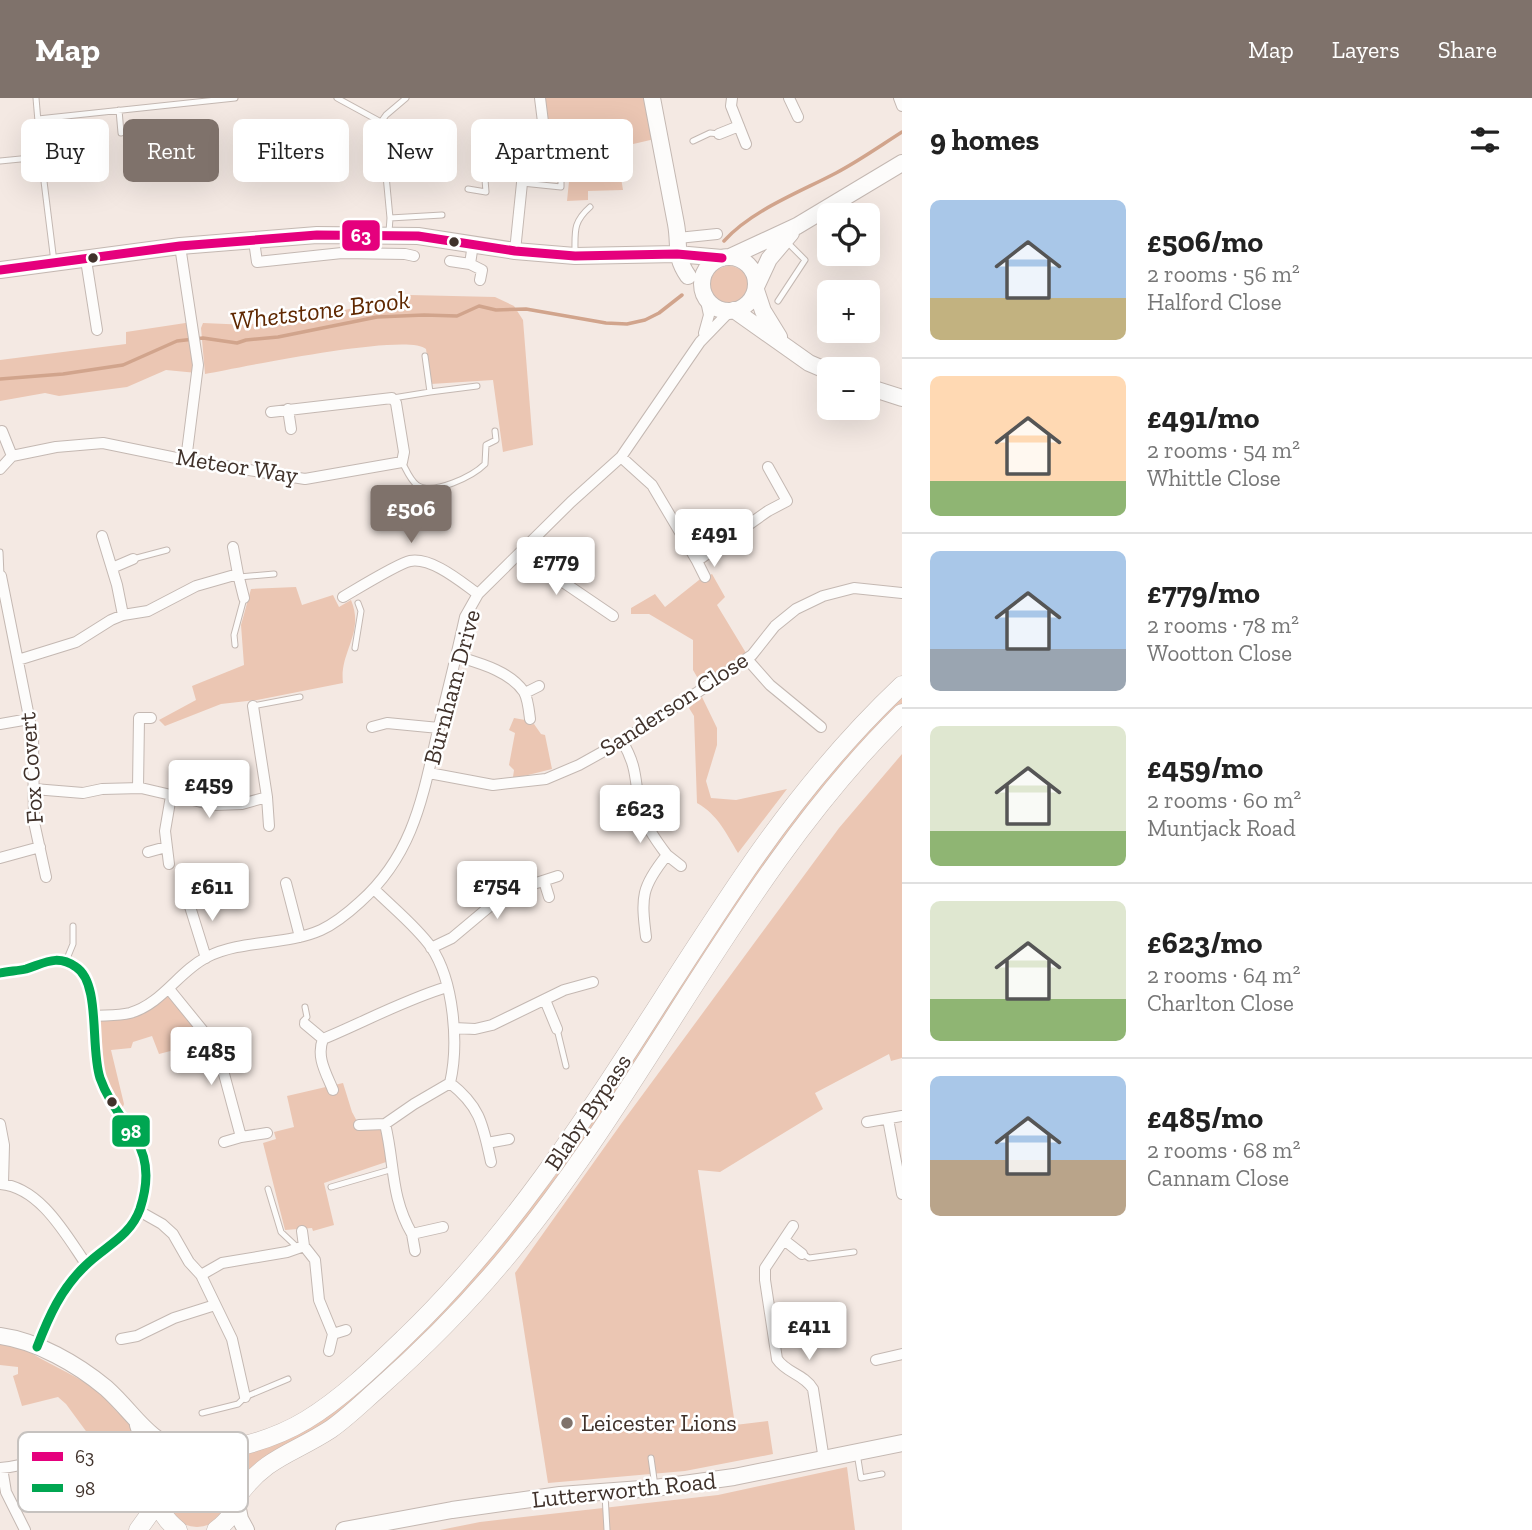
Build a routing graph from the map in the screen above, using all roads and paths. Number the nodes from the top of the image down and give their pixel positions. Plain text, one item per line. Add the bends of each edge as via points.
1 (36, 98) edge
2 (235, 98) edge
3 (337, 98) edge
4 (406, 98) edge
5 (540, 98) edge
6 (652, 98) edge
7 (732, 98) edge
8 (899, 98) edge
9 (793, 99) edge
10 (902, 106) edge
11 (119, 110) junction
12 (798, 117) dead end
13 (38, 119) joint
14 (376, 119) edge
15 (384, 119) edge
16 (543, 119) edge
17 (739, 126) junction
18 (121, 133) dead end
19 (719, 134) joint
20 (693, 141) dead end
21 (746, 144) dead end
22 (21, 159) edge
23 (0, 161) edge
24 (902, 163) edge
25 (44, 182) edge
26 (387, 182) edge
27 (485, 182) edge
28 (561, 182) edge
29 (522, 183) joint
30 (468, 189) dead end
31 (590, 207) dead end
32 (442, 215) dead end
33 (797, 226) junction
34 (390, 227) junction
35 (717, 234) dead end
36 (342, 235) junction
37 (784, 240) junction
38 (254, 241) junction
39 (473, 244) junction
40 (180, 246) junction
41 (678, 246) junction
42 (514, 251) junction
43 (342, 253) junction
44 (637, 255) junction
45 (575, 256) junction
46 (414, 257) dead end
47 (726, 257) junction
48 (86, 260) junction
49 (450, 261) dead end
50 (54, 264) junction
51 (470, 264) junction
52 (0, 270) edge
53 (688, 276) junction
54 (480, 279) dead end
55 (756, 288) junction
56 (704, 292) junction
57 (778, 301) dead end
58 (732, 311) junction
59 (97, 330) dead end
60 (700, 342) junction
61 (790, 349) junction
62 (425, 356) dead end
63 (817, 366) edge
64 (477, 386) dead end
65 (880, 391) edge
66 (430, 392) junction
67 (393, 398) junction
68 (902, 398) edge
69 (288, 409) junction
70 (271, 412) dead end
71 (291, 429) dead end
72 (495, 430) dead end
73 (2, 431) dead end
74 (12, 456) junction
75 (621, 457) junction
76 (187, 460) junction
77 (402, 461) junction
78 (768, 467) dead end
79 (0, 468) edge
80 (799, 496) dead end
81 (787, 501) junction
82 (102, 536) dead end
83 (528, 544) junction
84 (233, 547) dead end
85 (167, 550) dead end
86 (0, 552) edge
87 (133, 559) joint
88 (697, 561) junction
89 (112, 568) junction
90 (274, 574) dead end
91 (1, 576) edge
92 (238, 576) junction
93 (705, 577) dead end
94 (354, 591) junction
95 (1, 592) edge
96 (902, 593) edge
97 (478, 594) junction
98 (344, 597) dead end
99 (244, 598) joint
100 (358, 603) joint
101 (123, 615) junction
102 (616, 619) dead end
103 (235, 645) dead end
104 (355, 648) dead end
105 (456, 656) junction
106 (747, 659) junction
107 (18, 660) junction
108 (902, 685) edge
109 (539, 686) dead end
110 (525, 693) junction
111 (300, 697) dead end
112 (253, 706) joint
113 (902, 713) edge
114 (151, 718) dead end
115 (29, 719) junction
116 (530, 719) dead end
117 (0, 724) edge
118 (372, 727) dead end
119 (821, 727) dead end
120 (439, 728) junction
121 (622, 741) junction
122 (429, 773) junction
123 (138, 788) junction
124 (34, 789) junction
125 (171, 796) junction
126 (267, 797) junction
127 (269, 826) dead end
128 (40, 847) junction
129 (166, 847) junction
130 (148, 852) dead end
131 (667, 855) junction
132 (0, 858) edge
133 (169, 864) dead end
134 (681, 866) dead end
135 (558, 876) dead end
136 (47, 877) dead end
137 (544, 881) junction
138 (286, 883) dead end
139 (374, 889) junction
140 (187, 897) dead end
141 (549, 897) dead end
142 (73, 926) dead end
143 (300, 937) junction
144 (646, 937) dead end
145 (431, 948) junction
146 (206, 957) junction
147 (66, 961) junction
148 (0, 972) edge
149 (593, 982) dead end
150 (447, 987) junction
151 (169, 989) junction
152 (545, 1000) junction
153 (305, 1007) dead end
154 (93, 1016) junction
155 (301, 1023) joint
156 (454, 1028) junction
157 (557, 1029) joint
158 (323, 1039) junction
159 (566, 1066) dead end
160 (450, 1083) junction
161 (333, 1090) dead end
162 (902, 1116) edge
163 (888, 1119) junction
164 (867, 1122) dead end
165 (0, 1124) edge
166 (359, 1125) dead end
167 (385, 1125) junction
168 (267, 1133) dead end
169 (241, 1138) junction
170 (509, 1139) dead end
171 (224, 1142) dead end
172 (487, 1143) junction
173 (491, 1162) dead end
174 (393, 1169) junction
175 (1, 1183) edge
176 (331, 1187) dead end
177 (268, 1189) dead end
178 (902, 1194) edge
179 (139, 1211) junction
180 (793, 1226) dead end
181 (443, 1227) dead end
182 (302, 1231) dead end
183 (412, 1234) junction
184 (784, 1240) junction
185 (301, 1247) junction
186 (415, 1251) dead end
187 (854, 1252) dead end
188 (802, 1254) joint
189 (86, 1264) junction
190 (201, 1275) junction
191 (215, 1305) junction
192 (346, 1330) dead end
193 (333, 1334) junction
194 (0, 1336) edge
195 (121, 1339) dead end
196 (37, 1347) junction
197 (329, 1351) dead end
198 (902, 1354) edge
199 (876, 1360) dead end
200 (288, 1379) dead end
201 (245, 1397) junction
202 (202, 1413) dead end
203 (137, 1423) junction
204 (140, 1432) edge
205 (148, 1432) edge
206 (248, 1444) edge
207 (902, 1444) edge
208 (857, 1453) junction
209 (651, 1458) dead end
210 (824, 1460) junction
211 (1, 1468) edge
212 (882, 1474) dead end
213 (248, 1486) edge
214 (655, 1488) junction
215 (605, 1492) junction
216 (151, 1512) edge
217 (162, 1512) edge
218 (232, 1512) edge
219 (239, 1512) edge
220 (362, 1528) edge
221 (25, 1530) edge
222 (138, 1530) edge
223 (178, 1530) edge
224 (216, 1530) edge
225 (246, 1530) edge
226 (344, 1530) edge
227 (607, 1530) edge

1 - 13 lane
2 - 11 lane
3 - 14 lane
4 - 15 lane
5 - 16 street
6 - 41 street
7 - 17 street
8 - 10 street
9 - 12 street
11 - 13 lane
11 - 18 lane
17 - 19 street
17 - 21 street
19 - 20 lane
22 - 23 lane
24 - 33 street
25 - 50 lane
26 - 34 lane
27 - 30 lane via 486,192
28 - 29 lane via 561,187
29 - 42 street
31 - 45 lane via 578,217
32 - 34 lane
33 - 37 street
33 - 47 street
34 - 36 street
34 - 39 street
35 - 41 street
36 - 38 street
36 - 43 street
37 - 55 street
37 - 57 lane via 805,260
38 - 40 street
38 - 43 street via 257,262
39 - 42 street
39 - 51 street
40 - 48 street
40 - 76 street via 198,365
41 - 44 street
41 - 47 street
41 - 53 street
42 - 45 street
43 - 46 street
44 - 45 street
44 - 53 street via 666,263
47 - 55 street via 747,263
47 - 56 street via 705,272
48 - 50 street
48 - 59 street
49 - 51 street
50 - 52 street
51 - 54 street via 482,270
53 - 56 street
55 - 58 street via 748,303
55 - 61 street via 768,321
56 - 58 street via 715,307
56 - 60 street, Burnham Drive via 708,321
58 - 60 street, Burnham Drive
58 - 61 street
60 - 75 street, Burnham Drive
61 - 63 street
62 - 66 lane
64 - 66 lane
65 - 68 street
66 - 67 lane
67 - 69 street
67 - 77 street
69 - 70 street
69 - 71 street
72 - 77 lane via 496,440 486,445 485,464 477,472 441,486 425,489 414,484
73 - 74 street
74 - 76 street, Meteor Way via 103,443
74 - 79 street
75 - 83 street, Burnham Drive
75 - 88 street via 652,485
76 - 77 street, Meteor Way via 305,478
78 - 81 street
80 - 81 street
81 - 88 street
82 - 89 street
83 - 97 street, Burnham Drive
83 - 102 street via 563,582
84 - 92 street
85 - 87 lane
86 - 91 lane
87 - 89 street
88 - 93 street
89 - 101 street
90 - 92 lane
91 - 95 street, Fox Covert
92 - 99 street
92 - 101 street via 188,589 148,611
94 - 97 street via 410,561 426,562 447,572
94 - 98 street
94 - 100 street
95 - 107 street, Fox Covert
96 - 106 street, Sanderson Close via 854,588 823,596 775,626
97 - 105 street, Burnham Drive via 465,617
99 - 103 lane
100 - 104 lane
101 - 107 street via 76,642
105 - 110 street via 496,670
105 - 120 street, Burnham Drive
106 - 119 street via 770,685
106 - 121 street, Sanderson Close
107 - 115 street, Fox Covert
108 - 206 main road, Blaby Bypass via 851,736 786,815 559,1157 491,1244 390,1352 340,1395 304,1421
109 - 110 street
110 - 116 street
111 - 112 lane
112 - 126 street
113 - 213 main road, Blaby Bypass via 845,774 769,874 594,1143 499,1266 440,1331 361,1404 330,1429 276,1458
114 - 123 street via 139,719
115 - 117 street
115 - 124 street, Fox Covert
118 - 120 street via 409,723
120 - 122 street, Burnham Drive
121 - 122 street, Sanderson Close via 546,779 493,785
121 - 131 street via 633,759 642,812
122 - 139 street, Burnham Drive via 402,852
123 - 124 street via 83,793
123 - 125 street
124 - 128 street, Fox Covert via 33,822
125 - 126 street via 214,805
125 - 129 street
126 - 127 street
128 - 132 street
128 - 136 street, Fox Covert
129 - 130 street
129 - 133 street
131 - 134 street
131 - 144 street via 643,893
135 - 137 street
137 - 141 street
137 - 145 street via 495,902 452,938
138 - 143 street
139 - 143 street, Burnham Drive via 342,918
139 - 145 street
140 - 146 street
142 - 147 lane via 73,944
143 - 146 street, Burnham Drive
145 - 150 street
146 - 151 street, Burnham Drive
147 - 148 street via 52,959
147 - 154 street via 79,968 89,983
149 - 152 street
150 - 156 street
150 - 158 street via 402,1002
151 - 154 street, Burnham Drive via 131,1013
151 - 169 street via 217,1048
152 - 156 street via 492,1026
152 - 157 street
153 - 155 lane via 307,1017
154 - 179 street via 101,1079 140,1145 146,1171
155 - 158 street
156 - 160 street
157 - 159 lane
158 - 161 street via 320,1058
160 - 167 street
160 - 172 street via 474,1105
162 - 163 street
163 - 164 street
163 - 178 street
165 - 175 street via 4,1145
166 - 167 street
167 - 174 street
168 - 169 street
169 - 171 street
170 - 172 street
172 - 173 street
174 - 176 lane
174 - 183 street via 401,1215
175 - 189 street via 37,1201
177 - 185 lane via 281,1232
179 - 189 street via 117,1242
179 - 190 street via 173,1234
180 - 184 street
181 - 183 street
182 - 185 street
183 - 186 street
184 - 188 street
184 - 210 street via 765,1268 775,1351 780,1364 807,1380 813,1389
185 - 190 street via 222,1263
185 - 193 street via 315,1260 320,1300
187 - 188 lane via 809,1258
189 - 196 street via 61,1294
190 - 191 street
191 - 195 street
191 - 201 street via 232,1339
192 - 193 street
193 - 197 street
194 - 196 street
196 - 203 street via 105,1388
198 - 199 street
200 - 201 lane
201 - 202 lane via 238,1404
203 - 204 street
203 - 205 street
207 - 208 street, Lutterworth Road
208 - 210 street, Lutterworth Road
208 - 212 lane via 861,1478
209 - 214 lane
210 - 214 street, Lutterworth Road
211 - 221 street via 6,1492
214 - 215 street, Lutterworth Road
215 - 220 street, Lutterworth Road via 560,1495
215 - 227 lane
216 - 222 main road
217 - 223 main road
218 - 224 main road, Blaby Bypass
219 - 225 street
220 - 226 street, Lutterworth Road

